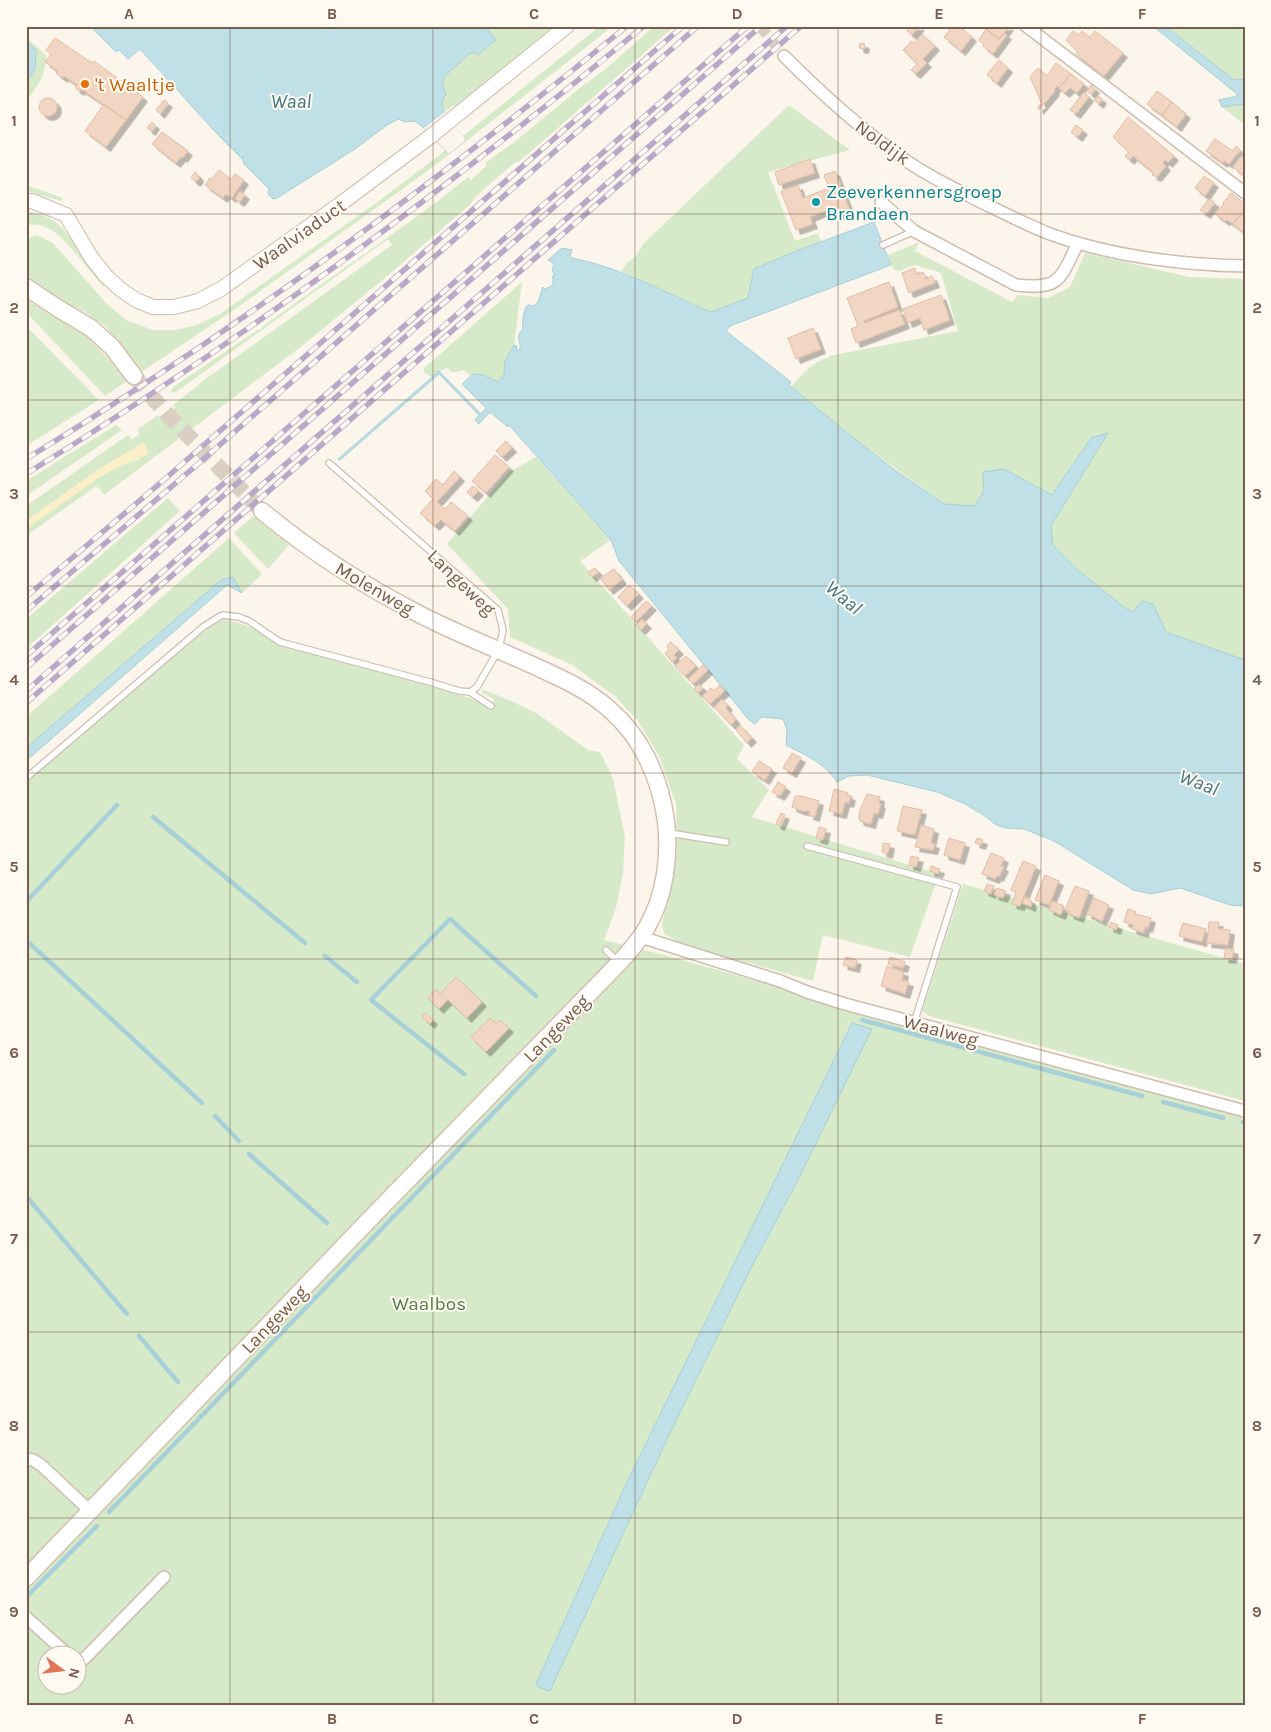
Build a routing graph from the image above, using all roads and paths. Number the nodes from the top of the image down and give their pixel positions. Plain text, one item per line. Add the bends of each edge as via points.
1 (567, 26) edge
2 (1026, 26) edge
3 (784, 56) tunnel mouth
4 (1245, 193) edge
5 (26, 201) edge
6 (881, 202) dead end
7 (914, 231) junction
8 (1078, 243) junction
9 (884, 245) dead end
10 (1245, 266) edge
11 (26, 287) edge
12 (134, 376) tunnel mouth
13 (329, 463) dead end
14 (262, 511) tunnel mouth
15 (499, 649) junction
16 (470, 692) junction
17 (491, 706) dead end
18 (26, 778) edge
19 (667, 832) junction
20 (726, 842) dead end
21 (808, 846) dead end
22 (641, 937) junction
23 (606, 950) dead end
24 (620, 963) junction
25 (914, 1023) junction
26 (1245, 1111) edge
27 (26, 1459) edge
28 (90, 1511) junction
29 (164, 1577) dead end
30 (26, 1578) edge
31 (26, 1617) edge
32 (56, 1644) edge
33 (88, 1655) edge

1 - 5 street, Waalviaduct via 449,122 339,205 221,289 198,301 174,307 153,307 136,300 105,275 66,215
2 - 4 street
3 - 8 street, Noldijk via 821,93 900,157 947,186
6 - 7 street
7 - 8 street via 1016,285 1048,285 1061,278
7 - 9 lane
8 - 10 street, Noldijk via 1159,260
11 - 12 main road via 91,328 112,347
13 - 15 lane, Langeweg via 498,610 503,630
14 - 15 main road, Molenweg via 294,538 364,584 419,614
15 - 16 lane
15 - 19 main road, Langeweg via 561,678 610,709 646,754 664,805
16 - 17 lane
16 - 18 lane via 280,642 250,621 222,615 202,626
19 - 20 lane
19 - 22 main road, Langeweg via 662,889
21 - 25 lane via 957,887
22 - 24 main road, Langeweg
22 - 25 street, Waalweg via 807,992
23 - 24 lane
24 - 28 main road, Langeweg
25 - 26 street, Waalweg
27 - 28 street via 42,1465
28 - 30 main road, Langeweg
29 - 33 street
31 - 32 street

